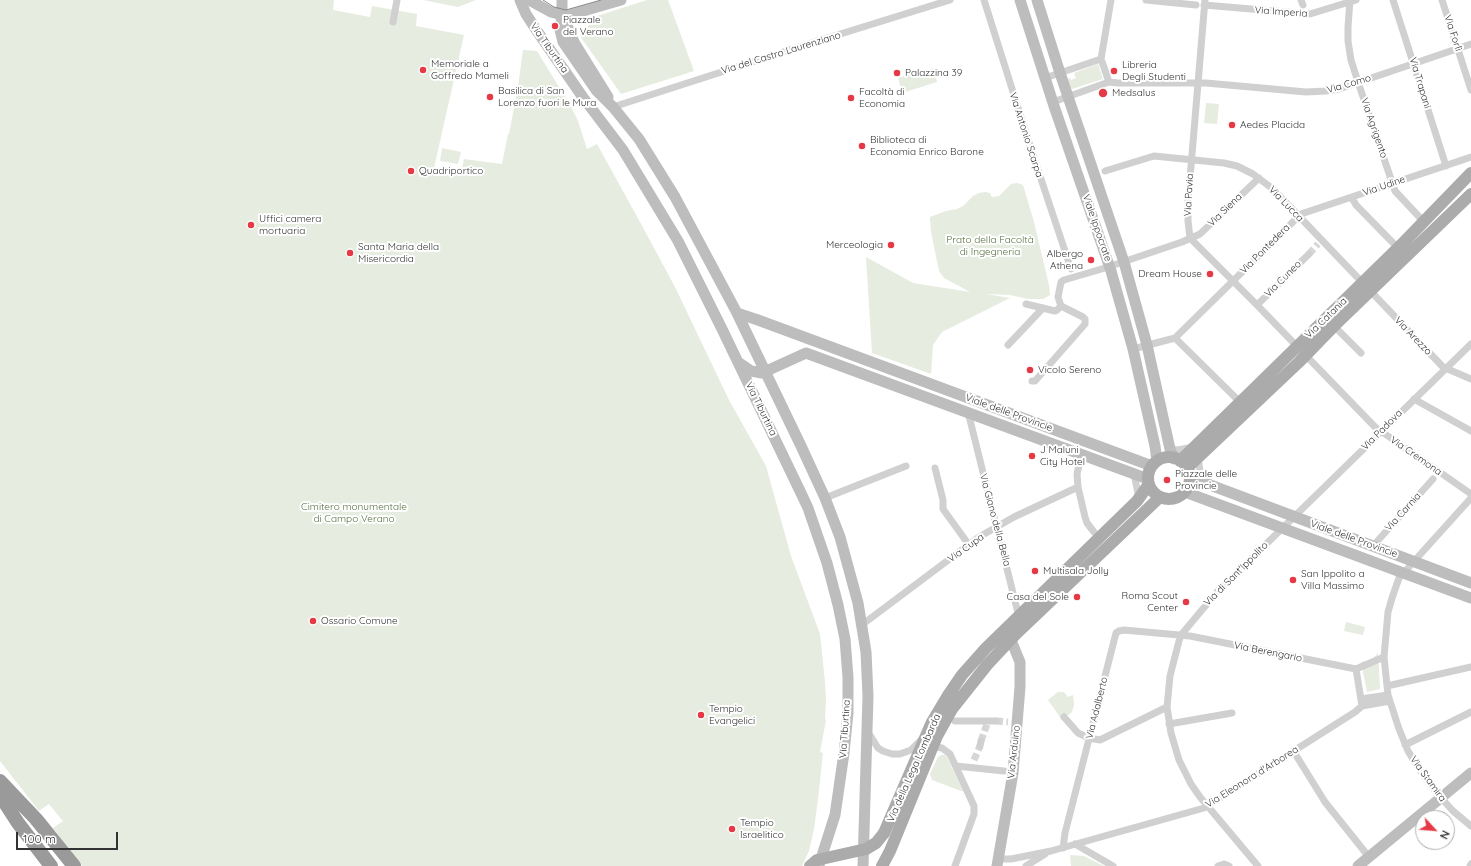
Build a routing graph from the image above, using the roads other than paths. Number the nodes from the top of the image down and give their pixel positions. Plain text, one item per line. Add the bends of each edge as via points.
1 (397, 0) edge
2 (520, 0) edge
3 (529, 0) edge
4 (562, 0) edge
5 (621, 0) edge
6 (950, 0) edge
7 (984, 0) edge
8 (1020, 0) edge
9 (1037, 0) edge
10 (1111, 0) edge
11 (1146, 0) edge
12 (1393, 0) edge
13 (1442, 0) edge
14 (1352, 1) edge
15 (1204, 3) edge
16 (1196, 4) dead end
17 (562, 16) junction
18 (393, 22) dead end
19 (1471, 44) edge
20 (1457, 48) junction
21 (1101, 59) junction
22 (1413, 63) junction
23 (1060, 73) junction
24 (1046, 78) junction
25 (1109, 82) junction
26 (1358, 82) junction
27 (1198, 83) junction
28 (1471, 90) edge
29 (1068, 96) junction
30 (1053, 102) junction
31 (613, 107) junction
32 (1471, 157) edge
33 (1191, 160) junction
34 (1446, 166) junction
35 (1105, 171) dead end
36 (1471, 173) edge
37 (1258, 178) junction
38 (1392, 183) junction
39 (1471, 194) edge
40 (1352, 198) junction
41 (1298, 216) junction
42 (1424, 222) junction
43 (1190, 238) junction
44 (1398, 248) junction
45 (1309, 254) tunnel mouth
46 (1124, 262) junction
47 (1109, 266) junction
48 (1070, 269) dead end
49 (1233, 281) junction
50 (1367, 286) junction
51 (1026, 304) dead end
52 (1257, 305) junction
53 (1061, 306) junction
54 (1043, 308) junction
55 (737, 314) junction
56 (1334, 326) junction
57 (722, 329) junction
58 (1175, 338) junction
59 (811, 339) junction
60 (1471, 344) edge
61 (1008, 345) dead end
62 (1147, 345) junction
63 (1297, 346) junction
64 (1133, 348) junction
65 (806, 353) junction
66 (1362, 353) dead end
67 (1306, 355) junction
68 (738, 361) junction
69 (1446, 368) junction
70 (765, 372) junction
71 (1471, 378) edge
72 (1032, 381) dead end
73 (940, 387) junction
74 (1414, 399) junction
75 (936, 400) junction
76 (1240, 402) junction
77 (968, 412) junction
78 (1471, 431) edge
79 (1381, 432) junction
80 (1078, 438) junction
81 (1073, 450) junction
82 (1196, 452) junction
83 (1080, 460) dead end
84 (1180, 463) junction
85 (1155, 464) junction
86 (906, 466) dead end
87 (935, 468) dead end
88 (1134, 474) junction
89 (1433, 479) dead end
90 (1149, 481) junction
91 (1202, 483) junction
92 (1078, 487) junction
93 (1184, 492) junction
94 (1471, 494) edge
95 (1160, 497) junction
96 (825, 498) junction
97 (1139, 498) junction
98 (1471, 498) edge
99 (1293, 517) junction
100 (997, 527) junction
101 (1282, 528) junction
102 (1094, 532) dead end
103 (969, 545) junction
104 (1373, 546) junction
105 (1414, 561) junction
106 (1403, 572) junction
107 (1471, 583) edge
108 (1471, 598) edge
109 (1019, 616) junction
110 (863, 624) junction
111 (1022, 628) junction
112 (1008, 635) junction
113 (1181, 635) junction
114 (1384, 657) junction
115 (1471, 666) edge
116 (1356, 669) junction
117 (1386, 686) junction
118 (1389, 698) junction
119 (952, 700) junction
120 (1362, 702) junction
121 (1168, 707) junction
122 (1471, 712) edge
123 (1232, 713) dead end
124 (1064, 717) dead end
125 (996, 720) tunnel mouth
126 (955, 721) dead end
127 (932, 722) junction
128 (1169, 724) junction
129 (867, 730) junction
130 (1089, 738) junction
131 (1405, 745) junction
132 (931, 749) junction
133 (1294, 752) junction
134 (974, 760) tunnel mouth
135 (956, 766) junction
136 (972, 768) junction
137 (0, 771) edge
138 (1004, 771) dead end
139 (1471, 773) edge
140 (0, 781) edge
141 (0, 795) edge
142 (1440, 797) junction
143 (20, 801) junction
144 (1207, 806) junction
145 (0, 812) edge
146 (1471, 826) edge
147 (1075, 844) junction
148 (1063, 848) junction
149 (1051, 851) junction
150 (1369, 857) junction
151 (65, 860) edge
152 (998, 862) edge
153 (1255, 865) edge
154 (40, 866) edge
155 (51, 866) edge
156 (74, 866) edge
157 (810, 866) edge
158 (819, 866) edge
159 (863, 866) edge
160 (882, 866) edge
161 (955, 866) edge
162 (1026, 866) edge
163 (1113, 866) edge
164 (1218, 866) edge
165 (1229, 866) edge
166 (1358, 866) edge

1 - 18 street
2 - 57 street, Via Tiburtina via 535,28 623,150 678,241
3 - 17 street
4 - 17 street
5 - 17 street
6 - 31 street, Via del Castro Laurenziano
7 - 48 street, Via Antonio Scarpa
8 - 24 street, Viale Ippocrate
9 - 23 street, Viale Ippocrate
10 - 21 street
11 - 16 street
12 - 22 street, Via Trapani
13 - 20 street, Via Forlì
14 - 15 street, Via Imperia via 1310,14
14 - 26 street, Via Agrigento via 1348,41
15 - 27 street, Via Pavia
17 - 31 street, Via Tiburtina via 560,30 563,42 596,90
19 - 20 street, Via Como
20 - 22 street, Via Como
20 - 28 street, Via Forlì
21 - 23 street
21 - 25 street
22 - 26 street, Via Como
22 - 34 street, Via Trapani
23 - 24 street
23 - 29 street, Viale Ippocrate
24 - 30 street, Viale Ippocrate
25 - 27 street, Via Como
25 - 29 street
26 - 27 street, Via Como via 1322,92
26 - 38 street, Via Agrigento
27 - 33 street, Via Pavia
29 - 30 street
29 - 46 street, Viale Ippocrate
30 - 47 street, Viale Ippocrate
31 - 55 street, Via Tiburtina via 639,140 675,197
32 - 34 street, Via Udine
33 - 35 street, Via Lucca via 1154,156
33 - 37 street, Via Lucca via 1228,164
33 - 43 street, Via Pavia via 1188,221
34 - 38 street, Via Udine
36 - 42 main road, Via Catania
37 - 41 street, Via Lucca
37 - 43 street, Via Siena via 1200,234
38 - 40 street, Via Udine
38 - 42 street, Via Agrigento via 1395,192
39 - 50 main road, Via Catania
40 - 41 street, Via Udine
40 - 44 street
41 - 49 street, Via Pontedera
41 - 50 street, Via Lucca
42 - 44 main road, Via Catania
43 - 46 street, Via Siena
43 - 49 street
44 - 50 main road, Via Catania
45 - 52 street, Via Cuneo
46 - 47 street, Via Siena
46 - 62 street, Viale Ippocrate
47 - 53 street, Via Siena via 1061,282 1058,297
47 - 64 street, Viale Ippocrate
49 - 52 street
49 - 58 street, Via Pontedera
50 - 56 main road, Via Catania
50 - 63 main road, Via Catania
50 - 69 street, Via Arezzo
51 - 54 street
52 - 63 street
53 - 54 street via 1055,311
53 - 72 street via 1083,316 1086,322 1036,380
54 - 61 street
55 - 57 street
55 - 59 street, Viale delle Provincie
55 - 70 street, Via Tiburtina
56 - 66 street
56 - 67 main road, Via Catania
57 - 68 street, Via Tiburtina
58 - 62 street
58 - 76 street
59 - 65 street via 811,348
59 - 73 street, Viale delle Provincie
60 - 69 street, Via Padova
62 - 64 street
62 - 84 street, Viale Ippocrate
63 - 67 street, Via Cremona
63 - 76 main road, Via Catania
64 - 85 street, Viale Ippocrate via 1155,446
65 - 70 street
65 - 75 street, Viale delle Provincie
67 - 79 street, Via Cremona
67 - 82 main road, Via Catania
68 - 70 street via 754,372
68 - 158 street, Via Tiburtina via 808,508 830,573 843,630 848,681 846,733 834,815
69 - 71 street, Via Arezzo
69 - 74 street, Via Padova
70 - 96 street, Via Tiburtina
73 - 75 street
73 - 80 street, Viale delle Provincie
74 - 78 street
74 - 79 street, Via Padova
75 - 77 street, Viale delle Provincie
76 - 82 main road, Via Catania
77 - 81 street, Viale delle Provincie
77 - 100 street, Via Giano della Bella
79 - 94 street, Via Cremona
79 - 99 street, Via Padova
80 - 81 street
80 - 85 street, Viale delle Provincie
81 - 88 street, Viale delle Provincie
82 - 84 main road, Via Catania
82 - 84 street via 1178,450
82 - 91 street
83 - 92 street via 1076,474
84 - 85 main road via 1166,458
84 - 91 street, Viale delle Provincie
84 - 93 main road via 1188,484
85 - 90 main road via 1149,473
86 - 96 street
87 - 103 street via 943,509
88 - 90 street, Viale delle Provincie
88 - 97 street
89 - 104 street, Via Carnia
90 - 95 main road via 1152,491
90 - 97 main road, Via della Lega Lombarda
91 - 99 street, Viale delle Provincie
92 - 100 street, Via Cupa
92 - 102 street via 1087,523
93 - 95 main road via 1173,498
93 - 101 street, Viale delle Provincie
95 - 111 main road, Via della Lega Lombarda
96 - 110 street, Via Tiburtina via 848,563
97 - 109 main road, Via della Lega Lombarda
98 - 105 street
99 - 101 street
99 - 104 street, Viale delle Provincie
100 - 103 street, Via Cupa
100 - 109 street, Via Giano della Bella
101 - 106 street, Viale delle Provincie
101 - 113 street, Via di Sant'Ippolito via 1217,592
103 - 110 street, Via Cupa
104 - 105 street, Viale delle Provincie
105 - 106 street, Viale delle Provincie
105 - 107 street, Viale delle Provincie
106 - 108 street, Viale delle Provincie
106 - 114 street via 1390,605
109 - 111 street, Via Giano della Bella
109 - 112 main road, Via della Lega Lombarda
110 - 129 street, Via Tiburtina via 868,686
111 - 112 main road, Via della Lega Lombarda
112 - 119 main road, Via della Lega Lombarda via 972,663
112 - 152 street, Via Arduino via 1020,662 1020,687 1013,772
113 - 116 street, Via Berengario
113 - 121 street via 1171,670
113 - 130 street, Via Adalberto via 1123,630 1117,632
114 - 116 street
114 - 117 street, Via Stamira
115 - 117 street
116 - 120 street
117 - 118 street, Via Stamira
118 - 120 street
118 - 131 street, Via Stamira
119 - 127 main road, Via della Lega Lombarda
119 - 132 main road, Via della Lega Lombarda
120 - 133 street, Via Eleonora d'Arborea via 1355,712
121 - 128 street
121 - 130 street via 1100,740
122 - 131 street
123 - 128 street
124 - 130 street via 1076,732
125 - 126 street
127 - 129 street via 915,747 896,754 881,750
127 - 157 main road, Via della Lega Lombarda, bridge via 884,833 876,843 866,849 818,860
128 - 144 street via 1184,771
129 - 159 street, Via Tiburtina
130 - 148 street, Via Adalberto
131 - 142 street, Via Stamira
132 - 135 street via 937,747 946,750
132 - 160 main road, Via della Lega Lombarda
133 - 144 street, Via Eleonora d'Arborea
133 - 150 street via 1325,802
134 - 136 street
135 - 136 street
135 - 161 street via 975,812
136 - 138 street
137 - 143 highway
139 - 142 street
140 - 143 highway
141 - 155 highway via 24,832
142 - 146 street, Via Stamira
142 - 150 street
143 - 151 highway
144 - 147 street, Via Eleonora d'Arborea
144 - 153 street
145 - 154 highway
147 - 148 street, Via Eleonora d'Arborea
147 - 163 street
148 - 149 street, Via Eleonora d'Arborea
149 - 152 street
149 - 162 street
150 - 166 street
151 - 156 highway
164 - 165 street

